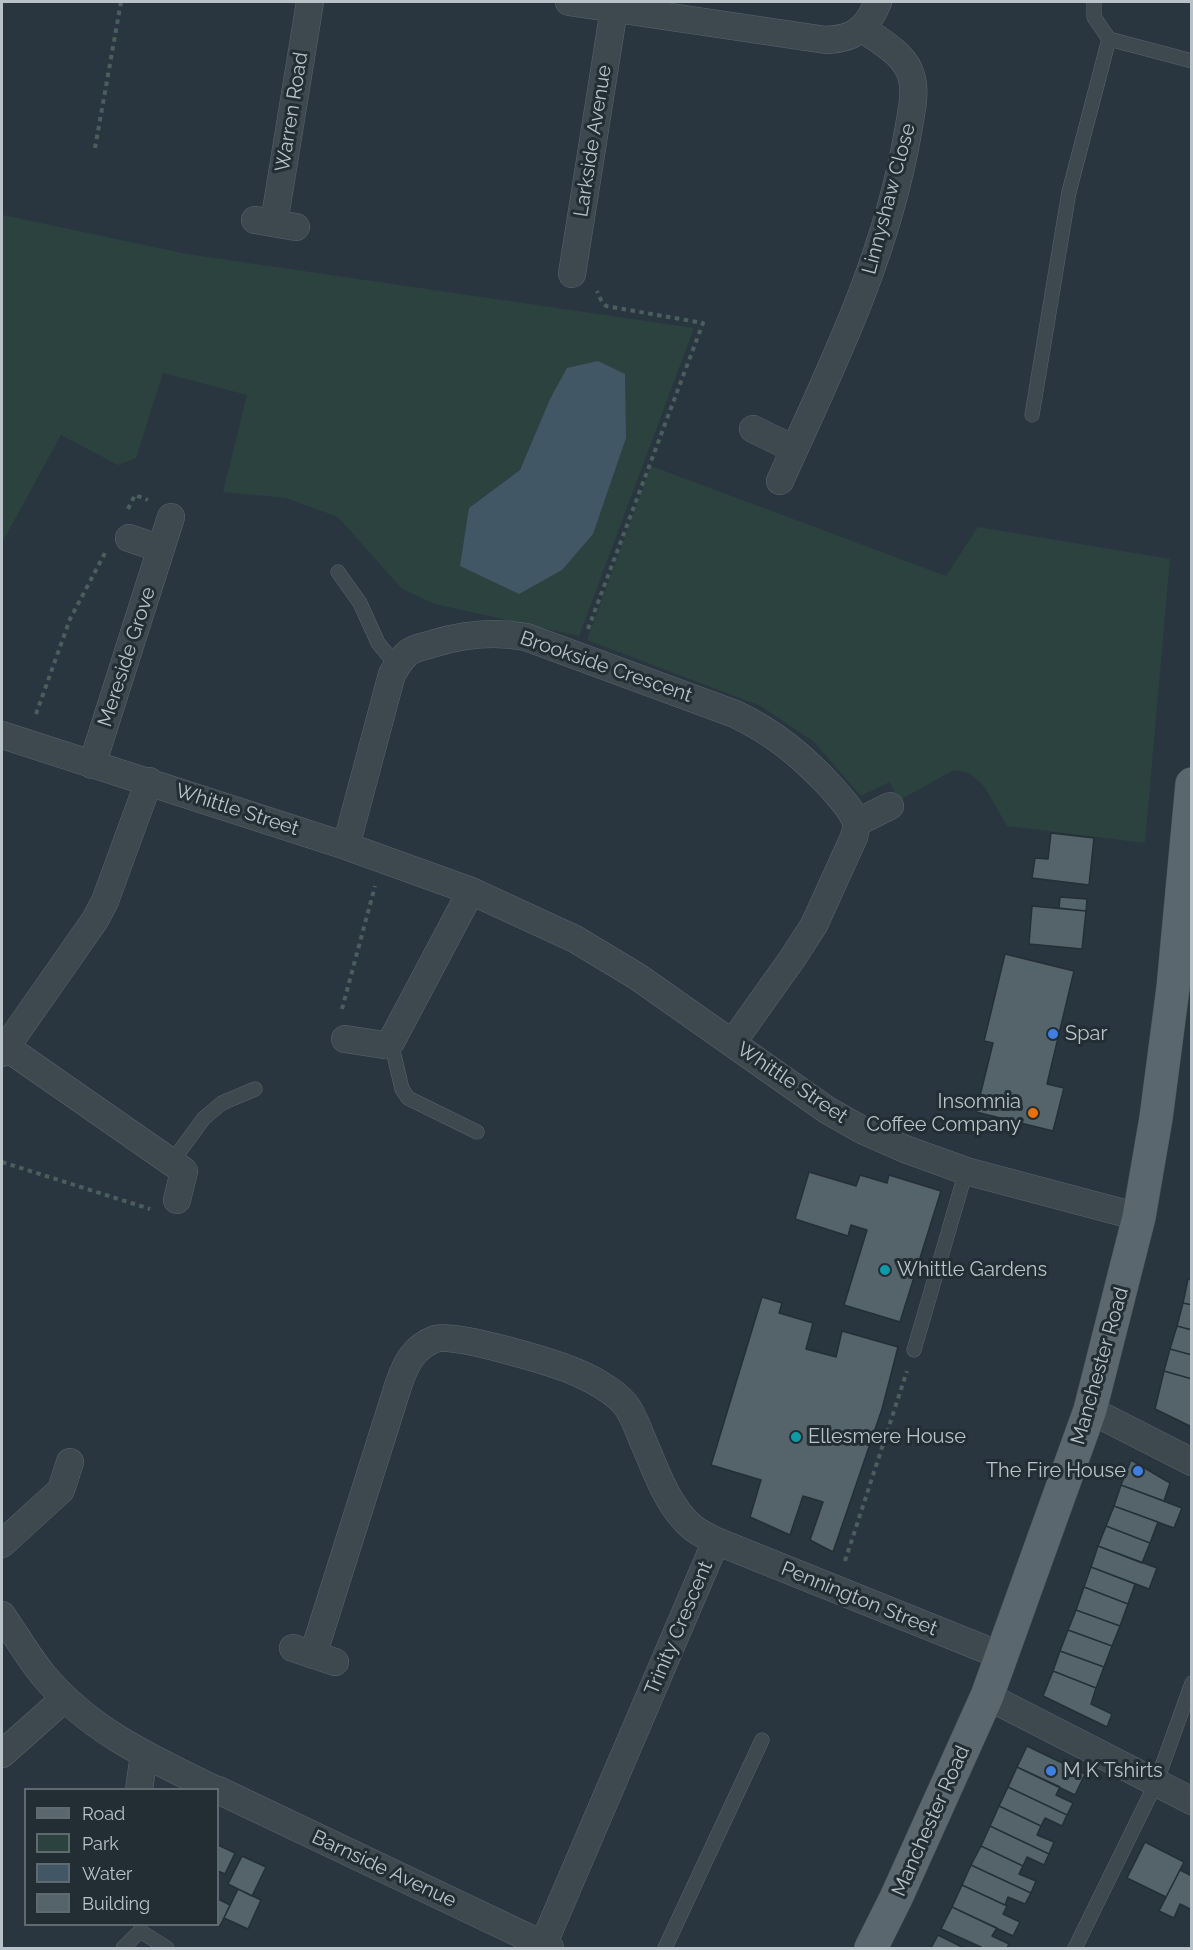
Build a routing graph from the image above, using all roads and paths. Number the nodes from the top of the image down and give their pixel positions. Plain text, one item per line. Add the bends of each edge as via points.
1 (121, 2) edge
2 (310, 2) edge
3 (569, 2) edge
4 (878, 2) edge
5 (1094, 2) edge
6 (614, 9) junction
7 (862, 28) junction
8 (1109, 39) junction
9 (1191, 61) edge
10 (95, 148) dead end
11 (275, 223) dead end
12 (572, 274) joint
13 (1032, 415) dead end
14 (753, 429) dead end
15 (794, 449) junction
16 (780, 481) dead end
17 (171, 517) dead end
18 (129, 538) joint
19 (161, 549) junction
20 (338, 572) dead end
21 (578, 655) junction
22 (397, 666) junction
23 (14, 739) edge
24 (92, 765) junction
25 (149, 781) junction
26 (1191, 784) edge
27 (890, 806) dead end
28 (856, 824) junction
29 (346, 846) junction
30 (382, 859) junction
31 (471, 891) junction
32 (1187, 902) edge
33 (345, 1040) joint
34 (391, 1042) junction
35 (733, 1042) junction
36 (4, 1050) edge
37 (255, 1089) dead end
38 (477, 1132) dead end
39 (2, 1162) edge
40 (171, 1162) junction
41 (966, 1171) junction
42 (177, 1200) joint
43 (1139, 1217) junction
44 (914, 1350) joint
45 (1090, 1410) junction
46 (70, 1462) dead end
47 (1191, 1462) edge
48 (716, 1541) junction
49 (2, 1544) edge
50 (834, 1590) junction
51 (2, 1616) edge
52 (314, 1655) dead end
53 (1002, 1656) junction
54 (1191, 1683) edge
55 (987, 1696) junction
56 (65, 1698) junction
57 (762, 1740) dead end
58 (2, 1754) edge
59 (144, 1754) junction
60 (1156, 1783) junction
61 (139, 1788) edge
62 (213, 1788) edge
63 (219, 1791) edge
64 (1191, 1801) edge
65 (545, 1947) edge
66 (123, 1948) edge
67 (167, 1948) edge
68 (665, 1948) edge
69 (871, 1948) edge
70 (1075, 1948) edge

1 - 10 path
2 - 11 street, Warren Road
3 - 6 street
4 - 7 street
5 - 8 lane via 1094,17
6 - 7 street via 826,40 845,39
6 - 12 street, Larkside Avenue
7 - 15 street, Linnyshaw Close via 895,51 909,70 914,94 904,155 880,246 851,325
8 - 9 lane
8 - 13 lane via 1069,192
12 - 21 path via 606,306 703,323
14 - 15 street
15 - 16 street, Linnyshaw Close
17 - 19 street, Mereside Grove
18 - 19 street
18 - 23 path via 115,533
19 - 24 street, Mereside Grove
20 - 22 lane via 360,603 378,643
21 - 22 street, Brookside Crescent via 526,637 477,634 415,649
21 - 28 street, Brookside Crescent via 761,726 811,766 846,804
22 - 29 street
23 - 24 street, Whittle Street
24 - 25 street, Whittle Street
25 - 29 street, Whittle Street
25 - 36 street via 95,920
26 - 32 main road, Manchester Road
27 - 28 street
28 - 35 street via 854,837 814,925
29 - 30 street, Whittle Street
30 - 31 street, Whittle Street
30 - 33 path via 334,1036
31 - 34 street
31 - 35 street, Whittle Street via 575,939
32 - 43 main road, Manchester Road
33 - 34 street via 384,1045
34 - 38 lane via 402,1089 408,1098
35 - 41 street, Whittle Street via 855,1126
36 - 40 street
37 - 40 lane via 222,1103 204,1118
39 - 42 path via 172,1216
40 - 42 street via 184,1171
41 - 43 street, Whittle Street
41 - 44 lane
43 - 45 main road, Manchester Road
44 - 50 path
45 - 47 street
45 - 53 main road, Manchester Road
46 - 49 street via 61,1490
48 - 50 street, Pennington Street
48 - 52 street, Trinity Crescent via 693,1528 679,1514 626,1405 610,1390 569,1369 474,1342 437,1338 419,1347 406,1364
48 - 65 street, Trinity Crescent
50 - 53 street, Pennington Street
51 - 56 street, Barnside Avenue via 43,1675
53 - 55 main road, Manchester Road
54 - 60 lane
55 - 60 street
55 - 69 main road, Manchester Road
56 - 58 street
56 - 59 street, Barnside Avenue via 102,1730
57 - 68 lane
59 - 61 street
59 - 62 street, Barnside Avenue
60 - 64 street
60 - 70 lane
63 - 65 street, Barnside Avenue
66 - 67 lane via 140,1931

